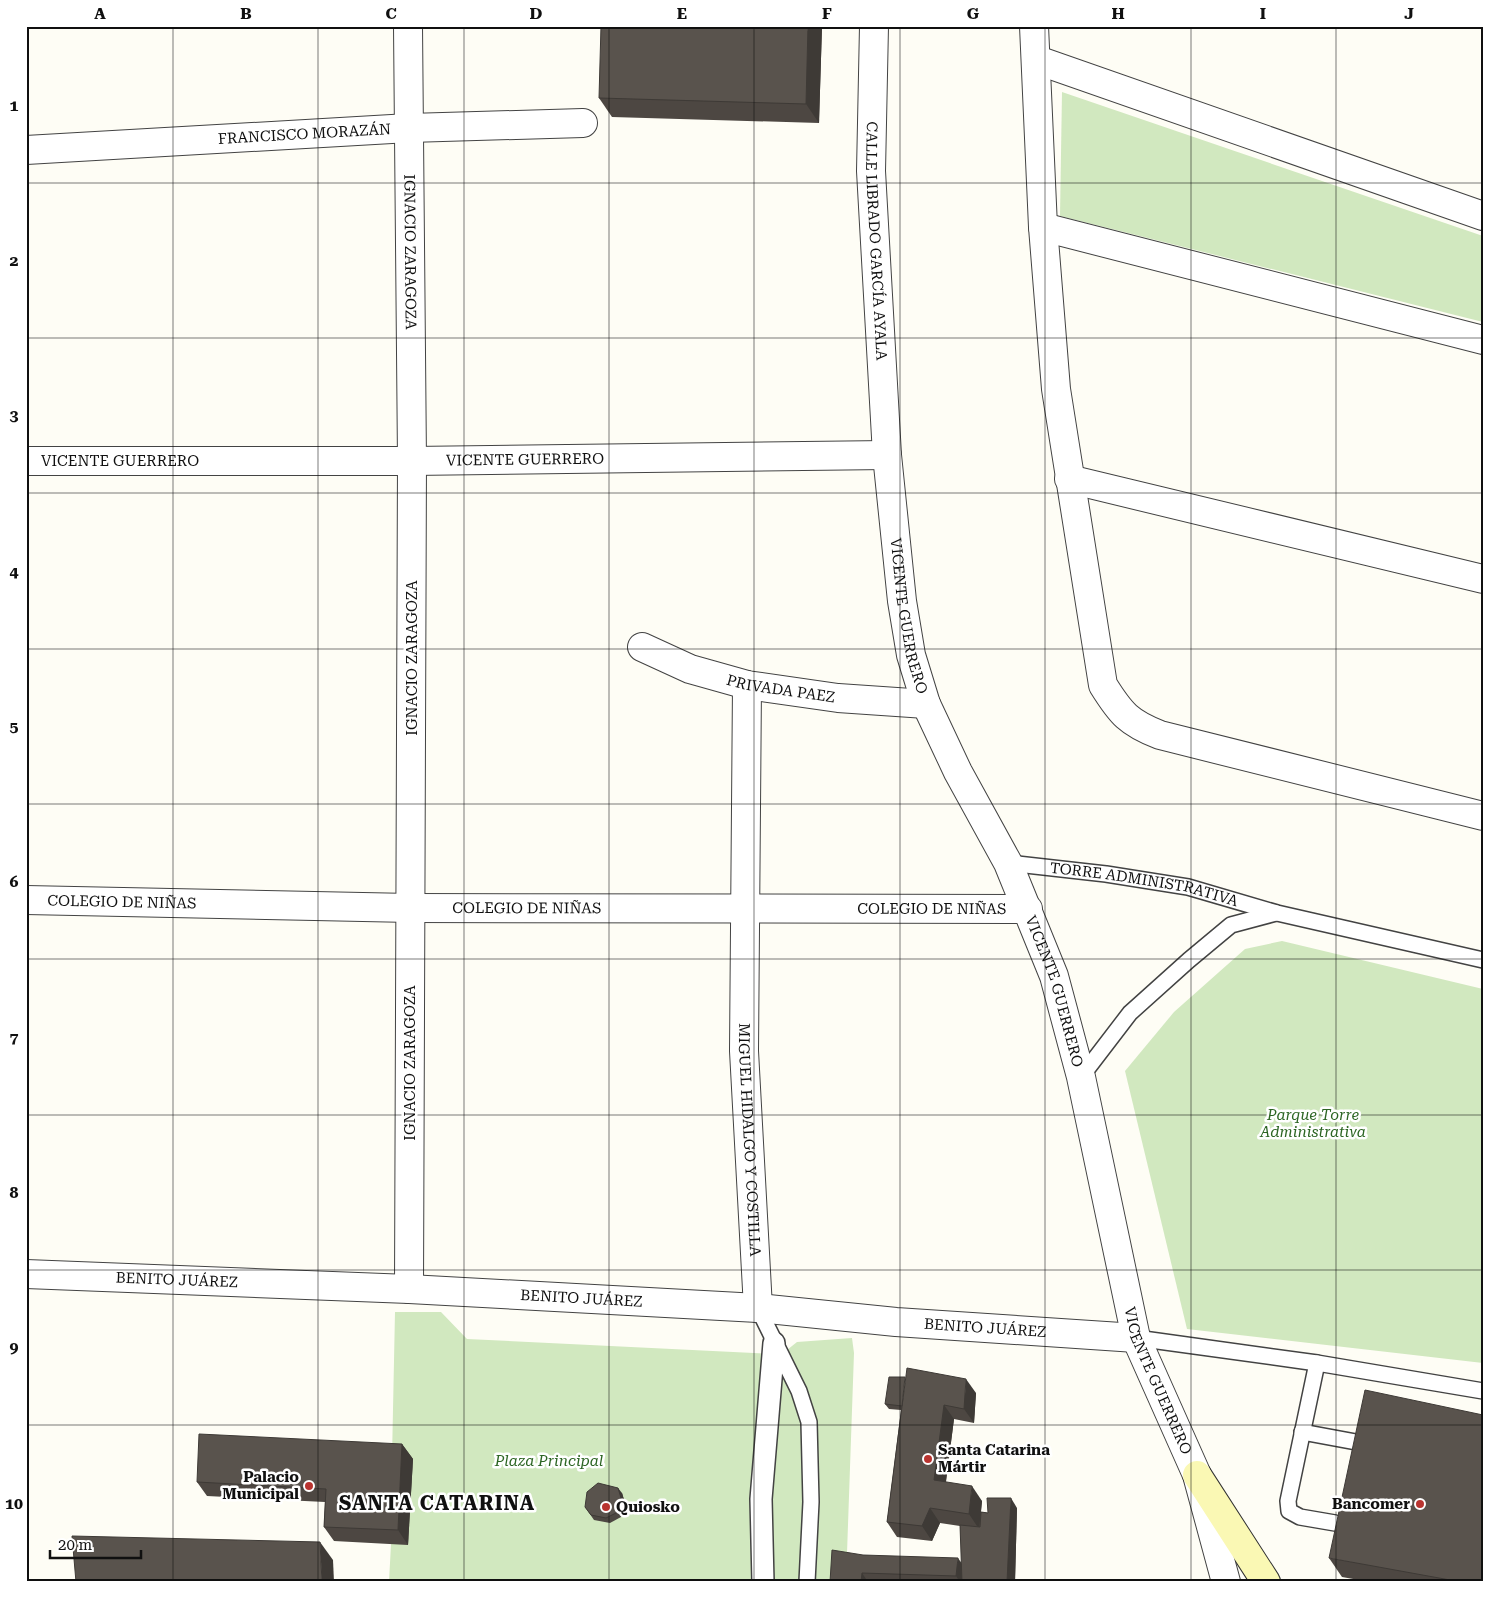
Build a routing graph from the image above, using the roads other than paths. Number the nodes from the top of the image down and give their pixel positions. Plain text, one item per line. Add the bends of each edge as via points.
1 (408, 26) edge
2 (874, 26) edge
3 (1034, 26) edge
4 (1037, 60) junction
5 (583, 123) dead end
6 (409, 128) junction
7 (26, 150) edge
8 (1483, 216) edge
9 (1043, 227) junction
10 (1483, 340) edge
11 (887, 455) junction
12 (26, 461) edge
13 (412, 461) junction
14 (1069, 479) junction
15 (1483, 579) edge
16 (642, 647) dead end
17 (747, 686) junction
18 (926, 704) junction
19 (1483, 816) edge
20 (1008, 863) junction
21 (26, 900) edge
22 (744, 907) junction
23 (411, 908) junction
24 (1028, 909) junction
25 (1277, 913) junction
26 (1483, 960) edge
27 (1081, 1078) junction
28 (26, 1274) edge
29 (409, 1289) junction
30 (758, 1308) junction
31 (1136, 1338) junction
32 (774, 1343) junction
33 (1317, 1363) junction
34 (1483, 1391) edge
35 (1302, 1432) junction
36 (1356, 1442) edge
37 (1197, 1475) junction
38 (1334, 1523) edge
39 (763, 1582) edge
40 (808, 1582) edge
41 (1226, 1582) edge
42 (1266, 1582) edge

1 - 6 street, IGNACIO ZARAGOZA
2 - 11 street, CALLE LIBRADO GARCÍA AYALA via 871,171
3 - 4 street
4 - 8 street
4 - 9 street
5 - 6 street, FRANCISCO MORAZÁN
6 - 7 street, FRANCISCO MORAZÁN
6 - 13 street, IGNACIO ZARAGOZA
9 - 10 street
9 - 14 street via 1056,389
11 - 13 street, VICENTE GUERRERO
11 - 18 street, VICENTE GUERRERO via 902,601 911,655
12 - 13 street, VICENTE GUERRERO
13 - 23 street, IGNACIO ZARAGOZA
14 - 15 street
14 - 19 street via 1103,685 1116,707 1136,726 1160,735
16 - 17 street, PRIVADA PAEZ via 690,669
17 - 18 street, PRIVADA PAEZ via 838,698
17 - 22 street, MIGUEL HIDALGO Y COSTILLA
18 - 20 street, VICENTE GUERRERO via 958,772
20 - 24 street, VICENTE GUERRERO
20 - 25 lane, TORRE ADMINISTRATIVA via 1188,887
21 - 23 street, COLEGIO DE NIÑAS
22 - 23 street, COLEGIO DE NIÑAS
22 - 24 street, COLEGIO DE NIÑAS
22 - 30 street, MIGUEL HIDALGO Y COSTILLA via 744,1051
23 - 29 street, IGNACIO ZARAGOZA
24 - 27 street, VICENTE GUERRERO via 1054,976
25 - 26 lane, TORRE ADMINISTRATIVA
25 - 27 lane, TORRE ADMINISTRATIVA via 1231,925 1196,954 1130,1013
27 - 31 street, VICENTE GUERRERO
28 - 29 street, BENITO JUÁREZ
29 - 30 street, BENITO JUÁREZ
30 - 31 street, BENITO JUÁREZ via 887,1321
30 - 32 lane, MIGUEL HIDALGO Y COSTILLA
31 - 33 lane
31 - 37 street, VICENTE GUERRERO
32 - 39 street via 762,1499
32 - 40 lane, MIGUEL HIDALGO Y COSTILLA via 799,1391 809,1422
33 - 34 lane
33 - 35 lane
35 - 36 lane
35 - 38 lane via 1288,1501 1289,1511 1300,1518
37 - 41 street, VICENTE GUERRERO
37 - 42 main road

